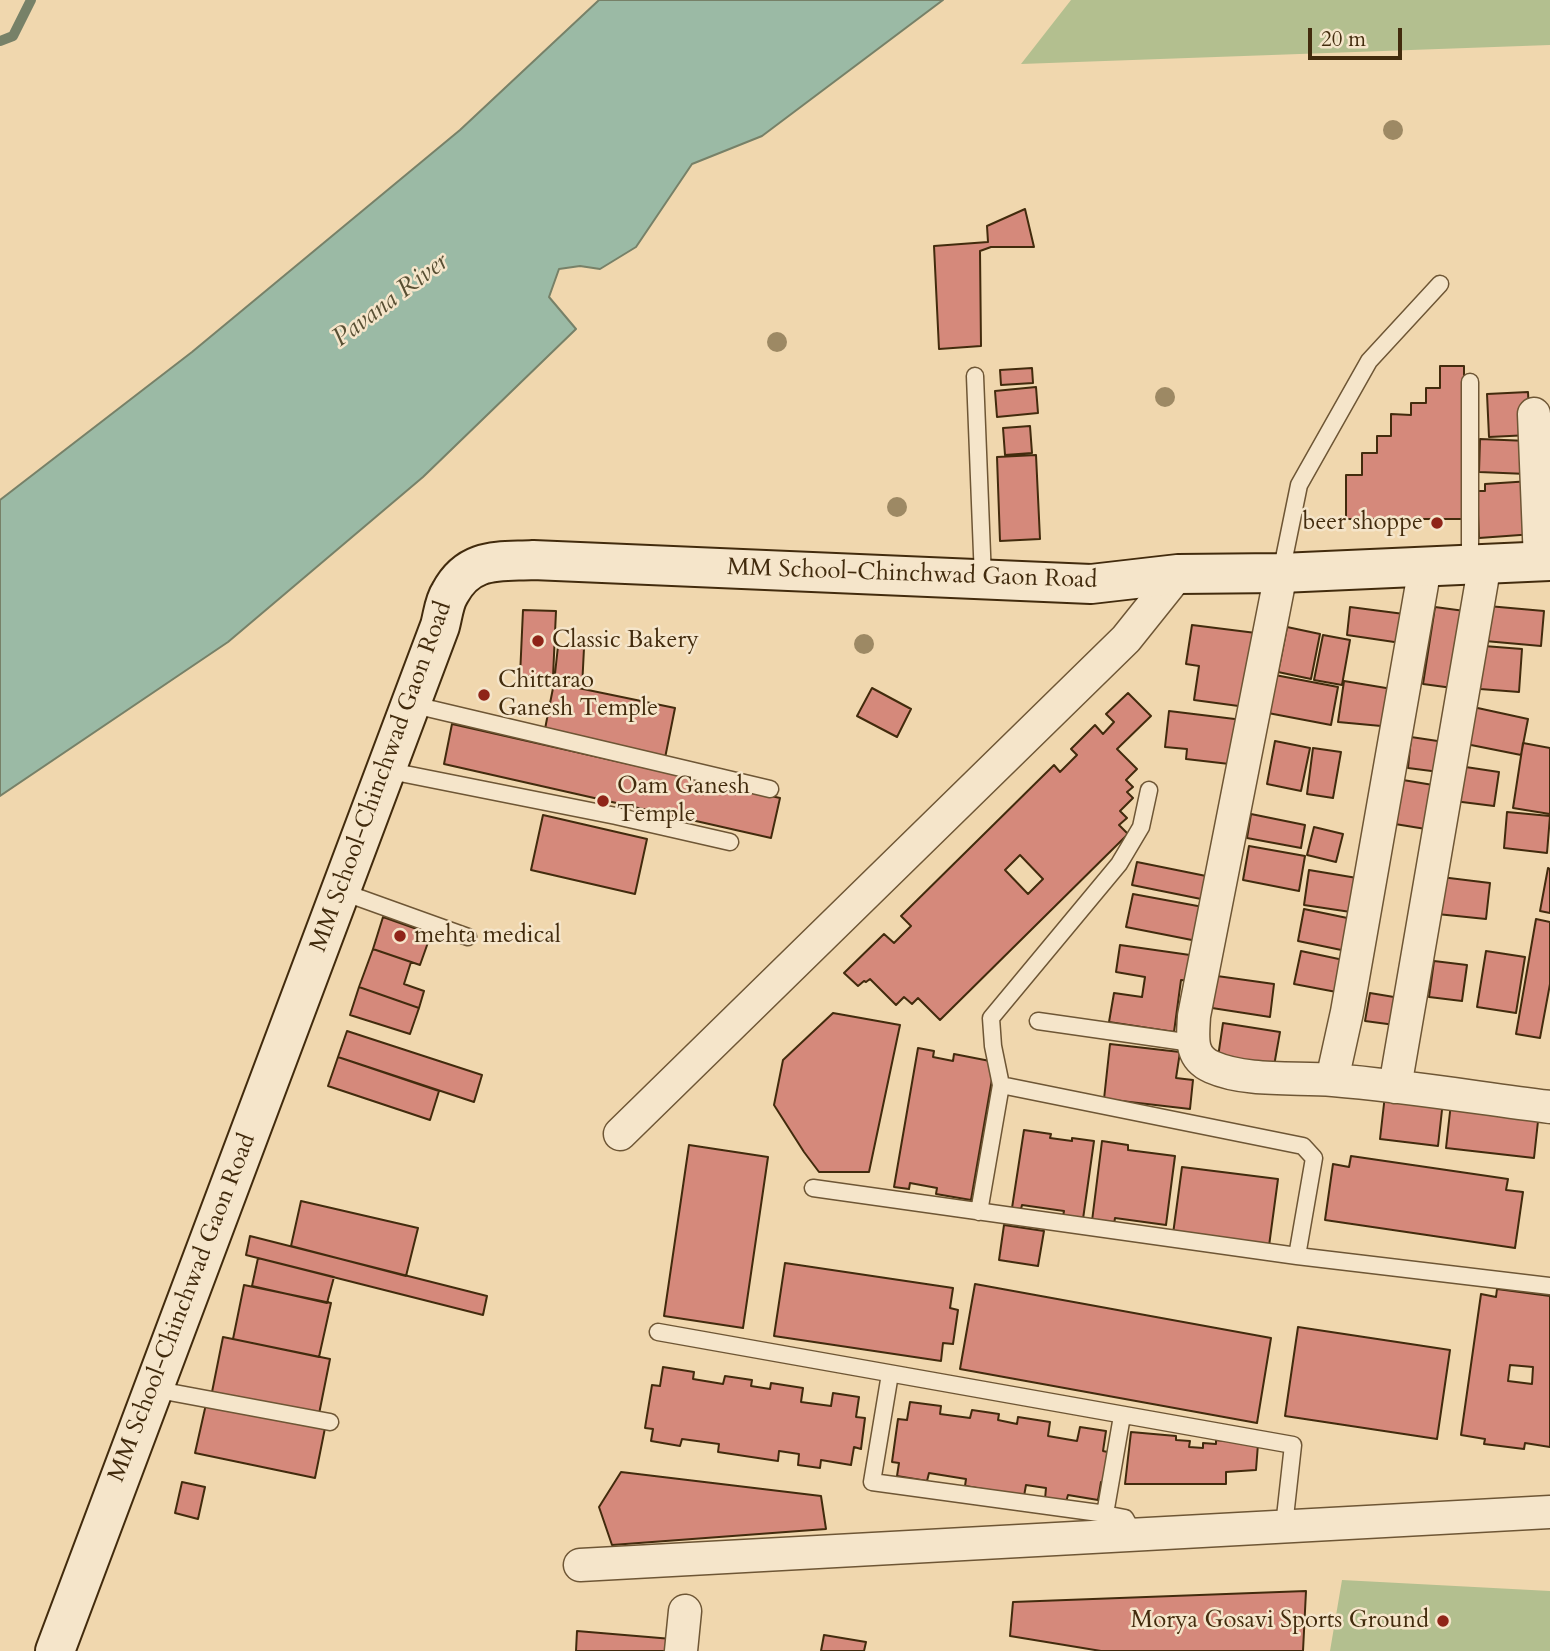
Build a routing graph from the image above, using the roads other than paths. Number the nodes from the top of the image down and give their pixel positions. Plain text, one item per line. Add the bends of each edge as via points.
1 (1440, 284) dead end
2 (975, 376) dead end
3 (1470, 383) dead end
4 (1534, 414) dead end
5 (1545, 561) edge
6 (1478, 563) junction
7 (1425, 567) junction
8 (1281, 573) junction
9 (1178, 574) junction
10 (983, 579) junction
11 (410, 704) junction
12 (386, 770) junction
13 (770, 789) dead end
14 (1149, 790) dead end
15 (730, 842) dead end
16 (340, 891) junction
17 (468, 937) dead end
18 (1038, 1021) dead end
19 (1192, 1043) junction
20 (1332, 1080) junction
21 (1001, 1084) junction
22 (1395, 1087) junction
23 (1550, 1107) edge
24 (620, 1134) dead end
25 (813, 1188) dead end
26 (979, 1212) junction
27 (1297, 1256) junction
28 (1550, 1286) edge
29 (658, 1332) dead end
30 (890, 1374) junction
31 (153, 1389) junction
32 (1122, 1416) junction
33 (331, 1422) dead end
34 (1550, 1512) edge
35 (1105, 1514) junction
36 (1284, 1526) junction
37 (1134, 1534) junction
38 (580, 1565) dead end
39 (685, 1611) dead end
40 (55, 1651) edge
41 (681, 1651) edge

1 - 8 lane via 1369,361 1299,485
2 - 10 lane
3 - 6 lane
4 - 5 street
5 - 6 main road, MM School-Chinchwad Gaon Road
6 - 7 main road, MM School-Chinchwad Gaon Road
6 - 22 street
7 - 8 main road, MM School-Chinchwad Gaon Road
7 - 20 street via 1348,1012
8 - 9 main road, MM School-Chinchwad Gaon Road
8 - 19 street
9 - 10 main road, MM School-Chinchwad Gaon Road via 1091,584
9 - 24 street via 1126,639
10 - 11 main road, MM School-Chinchwad Gaon Road via 533,560 485,562 465,573 449,594
11 - 12 main road, MM School-Chinchwad Gaon Road
11 - 13 lane
12 - 15 lane
12 - 16 main road, MM School-Chinchwad Gaon Road
14 - 21 lane via 1141,827 1119,864 991,1018
16 - 17 lane
16 - 31 main road, MM School-Chinchwad Gaon Road
18 - 19 lane
19 - 20 street via 1197,1056 1211,1067 1248,1076
20 - 22 street
21 - 26 lane
21 - 27 lane via 1304,1146 1314,1158
22 - 23 street
25 - 26 lane
26 - 27 lane
27 - 28 lane
29 - 30 lane
30 - 32 lane
30 - 35 lane via 872,1482
31 - 33 lane
31 - 40 main road, MM School-Chinchwad Gaon Road
32 - 35 lane
32 - 36 lane via 1293,1446
34 - 36 street
35 - 37 lane via 1125,1518
36 - 37 street
37 - 38 street
39 - 41 street

